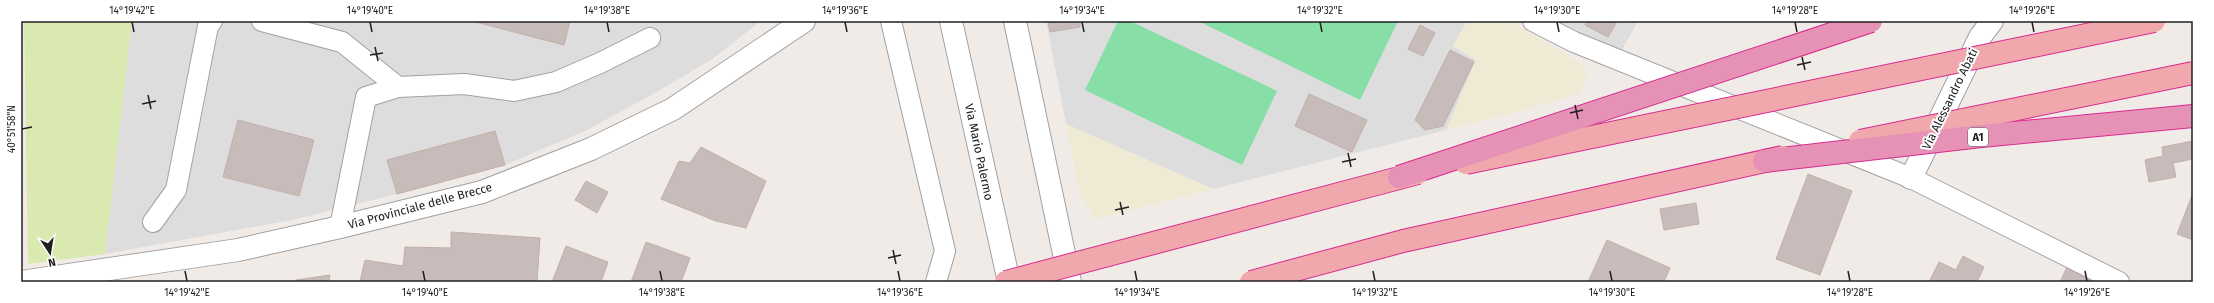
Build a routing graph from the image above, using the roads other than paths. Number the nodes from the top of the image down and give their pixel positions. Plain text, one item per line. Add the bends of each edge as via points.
1 (212, 21) edge
2 (262, 21) edge
3 (804, 21) edge
4 (891, 21) edge
5 (951, 21) edge
6 (1015, 21) edge
7 (1533, 21) edge
8 (1871, 21) edge
9 (1992, 21) edge
10 (2154, 21) edge
11 (650, 38) dead end
12 (2193, 73) edge
13 (398, 87) junction
14 (2193, 116) edge
15 (1764, 161) junction
16 (1399, 177) junction
17 (1911, 178) junction
18 (153, 222) dead end
19 (340, 227) junction
20 (21, 282) edge
21 (936, 282) edge
22 (1008, 282) edge
23 (1070, 282) edge
24 (1251, 282) edge
25 (2119, 282) edge

1 - 18 lane via 208,26 176,190
2 - 13 lane via 342,42
3 - 19 street, Via Provinciale delle Brecce via 673,109 591,149 482,192
4 - 21 lane via 945,251
5 - 22 street, Via Mario Palermo
6 - 23 street
7 - 17 lane via 1574,42
8 - 16 highway, bridge
9 - 17 street, Via Alessandro Abati via 1980,38
10 - 16 highway, bridge
11 - 13 lane via 556,82 514,91 464,84
12 - 15 highway, bridge
13 - 19 lane via 366,97
14 - 15 highway, A1, bridge via 1981,136
15 - 24 highway, bridge via 1403,241
16 - 22 highway, bridge
17 - 25 lane
19 - 20 street, Via Provinciale delle Brecce via 238,250

